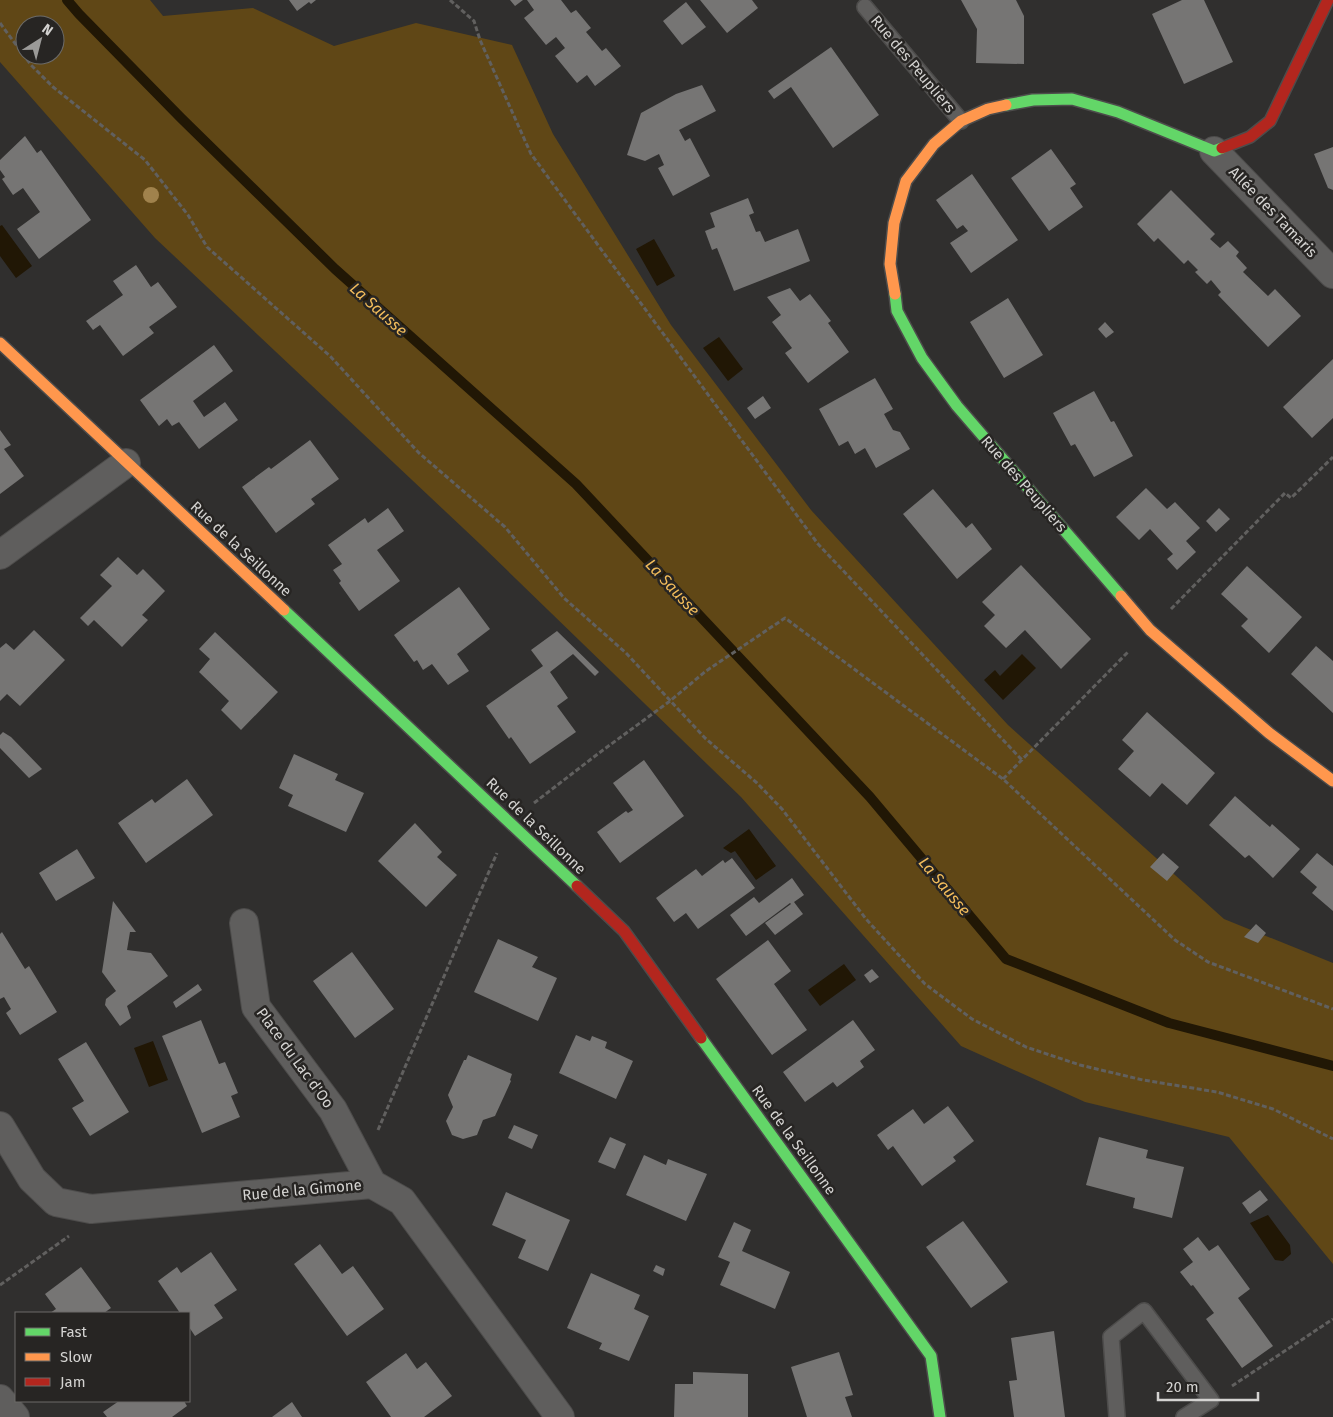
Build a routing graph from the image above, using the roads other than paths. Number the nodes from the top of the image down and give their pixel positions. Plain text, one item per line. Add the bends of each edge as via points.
1 (1328, 0) edge
2 (865, 7) dead end
3 (961, 121) junction
4 (1214, 151) junction
5 (1333, 274) edge
6 (0, 343) edge
7 (126, 463) junction
8 (0, 555) edge
9 (1333, 781) edge
10 (244, 923) dead end
11 (0, 1126) edge
12 (372, 1184) junction
13 (0, 1399) edge
14 (15, 1417) edge
15 (560, 1417) edge
16 (940, 1417) edge
17 (1117, 1417) edge
18 (1184, 1417) edge

1 - 4 street via 1270,121 1250,137
2 - 3 lane, Rue des Peupliers
3 - 4 street, Rue des Peupliers via 988,110 1033,100 1072,99 1118,112
3 - 9 street, Rue des Peupliers via 934,144 906,181 894,223 890,264 898,311 922,358 957,406 1150,630 1269,732
4 - 5 street, Allée des Tamaris
6 - 7 street, Rue de la Seillonne
7 - 8 street
7 - 16 street, Rue de la Seillonne via 624,931 931,1356
10 - 12 street, Place du Lac d'Oo via 256,1007 333,1110
11 - 12 street, Rue de la Gimone via 32,1179 56,1202 91,1209
12 - 15 street, Rue de la Gimone via 402,1201
13 - 14 street
17 - 18 lane via 1111,1337 1144,1311 1211,1400

